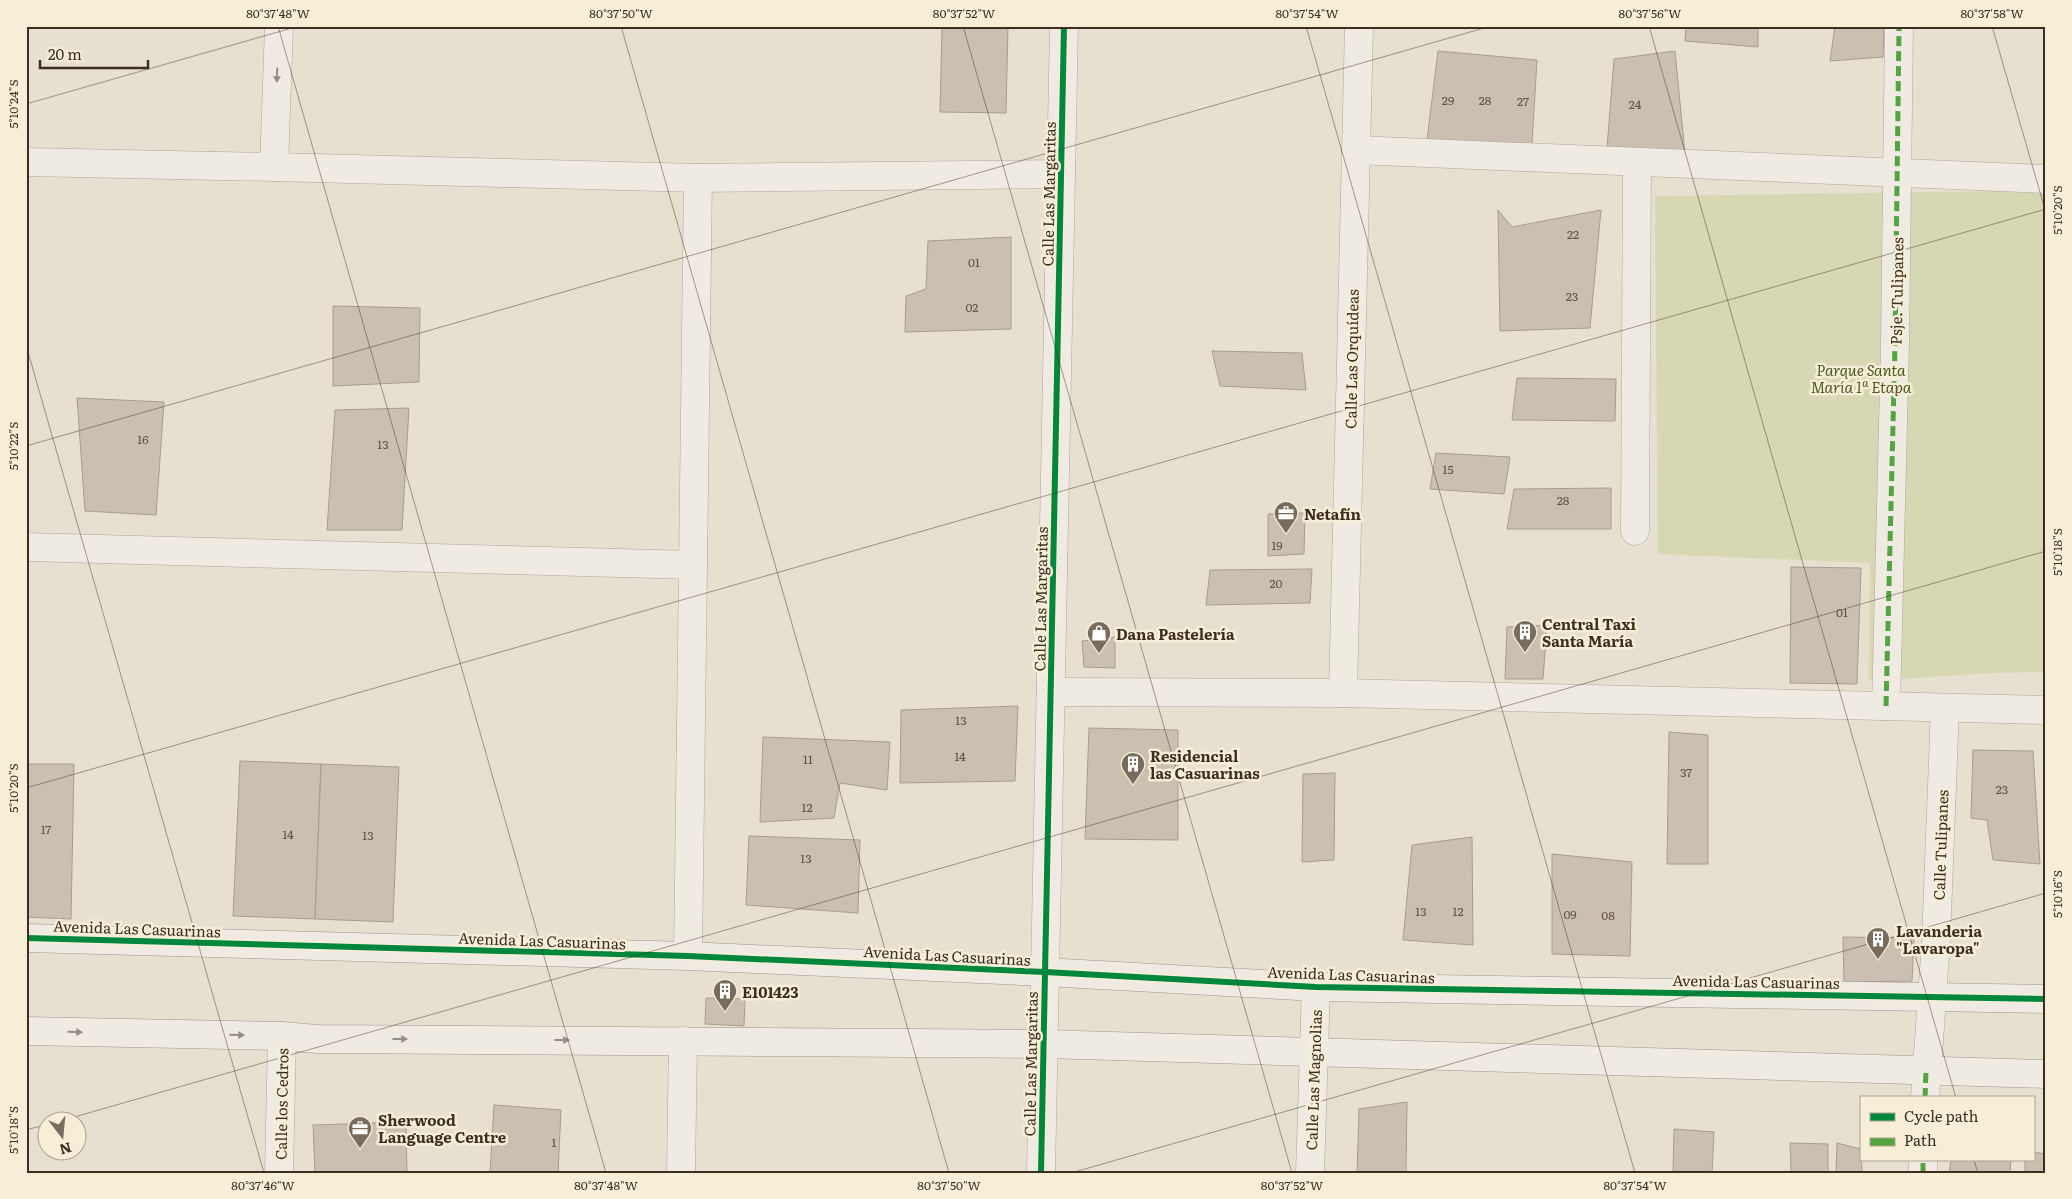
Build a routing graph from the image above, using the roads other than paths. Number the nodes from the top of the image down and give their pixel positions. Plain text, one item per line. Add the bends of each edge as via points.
1 (279, 26) edge
2 (1064, 26) edge
3 (1359, 26) edge
4 (1899, 26) edge
5 (1356, 150) junction
6 (26, 162) edge
7 (1637, 162) junction
8 (274, 167) junction
9 (1897, 172) junction
10 (1061, 174) junction
11 (698, 178) junction
12 (2046, 179) edge
13 (1635, 531) dead end
14 (26, 547) edge
15 (693, 565) junction
16 (1050, 692) junction
17 (1343, 693) junction
18 (1886, 706) junction
19 (1944, 708) junction
20 (2046, 710) edge
21 (26, 938) edge
22 (688, 956) junction
23 (1045, 972) junction
24 (1316, 987) junction
25 (1932, 996) junction
26 (2046, 999) edge
27 (26, 1031) edge
28 (282, 1036) junction
29 (683, 1041) junction
30 (1044, 1044) junction
31 (1314, 1053) junction
32 (1926, 1071) junction
33 (2046, 1074) edge
34 (1926, 1096) edge
35 (279, 1173) edge
36 (681, 1173) edge
37 (1041, 1173) edge
38 (1310, 1173) edge

1 -> 8 street
2 - 10 street, Calle Las Margaritas
3 - 5 street, Calle Las Orquídeas
4 - 9 street, Psje. Tulipanes
5 - 7 street
5 - 17 street, Calle Las Orquídeas
6 - 8 street
7 - 9 street
7 - 13 street
8 - 11 street
9 - 12 street
9 - 18 street, Psje. Tulipanes
10 - 11 street
10 - 16 street, Calle Las Margaritas
11 - 15 street
14 - 15 street
15 - 22 street
16 - 17 street
16 - 23 street, Calle Las Margaritas
17 - 18 street
18 - 19 street
19 - 20 street
19 - 25 street, Calle Tulipanes
21 - 22 street, Avenida Las Casuarinas
22 - 23 street, Avenida Las Casuarinas
23 - 24 street, Avenida Las Casuarinas
23 - 30 street, Calle Las Margaritas
24 - 25 street, Avenida Las Casuarinas
24 - 31 street, Calle Las Magnolias
25 - 26 street, Avenida Las Casuarinas
25 - 32 street, Calle Tulipanes
27 -> 28 street
28 -> 29 street via 317,1039
28 - 35 street, Calle los Cedros
29 - 30 street
29 - 36 street
30 - 31 street
30 - 37 street, Calle Las Margaritas
31 - 32 street
31 - 38 street, Calle Las Magnolias
32 - 33 street
32 - 34 street

